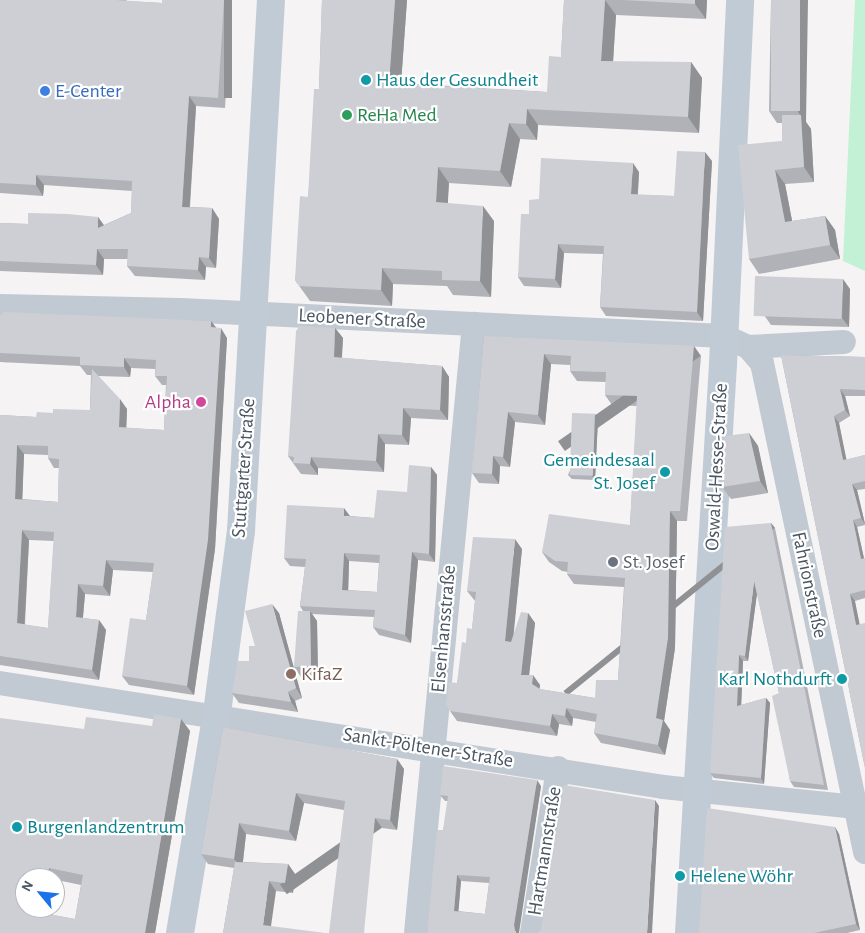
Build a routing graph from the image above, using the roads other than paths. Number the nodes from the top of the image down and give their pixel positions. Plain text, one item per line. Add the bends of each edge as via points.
1 (270, 0) edge
2 (740, 0) edge
3 (0, 306) edge
4 (251, 314) junction
5 (474, 324) junction
6 (736, 342) junction
7 (844, 342) dead end
8 (0, 682) edge
9 (217, 713) junction
10 (432, 750) junction
11 (558, 768) junction
12 (696, 791) junction
13 (856, 807) junction
14 (865, 852) edge
15 (180, 933) edge
16 (416, 933) edge
17 (532, 933) edge
18 (689, 933) edge

1 - 4 street, Stuttgarter Straße
2 - 6 street, Oswald-Hesse-Straße
3 - 4 street, Leobener Straße
4 - 5 street, Leobener Straße
4 - 9 street, Stuttgarter Straße via 241,530
5 - 6 street, Leobener Straße
5 - 10 street, Elsenhansstraße
6 - 7 street, Leobener Straße
6 - 12 street, Oswald-Hesse-Straße
6 - 13 street, Fahrionstraße via 762,363
8 - 9 street, Sankt-Pöltener-Straße
9 - 10 street, Sankt-Pöltener-Straße
9 - 15 street, Stuttgarter Straße
10 - 11 street, Sankt-Pöltener-Straße
10 - 16 street, Elsenhansstraße
11 - 12 street, Sankt-Pöltener-Straße
11 - 17 street, Hartmannstraße
12 - 13 street, Sankt-Pöltener-Straße
12 - 18 street, Oswald-Hesse-Straße
13 - 14 street, Fahrionstraße

